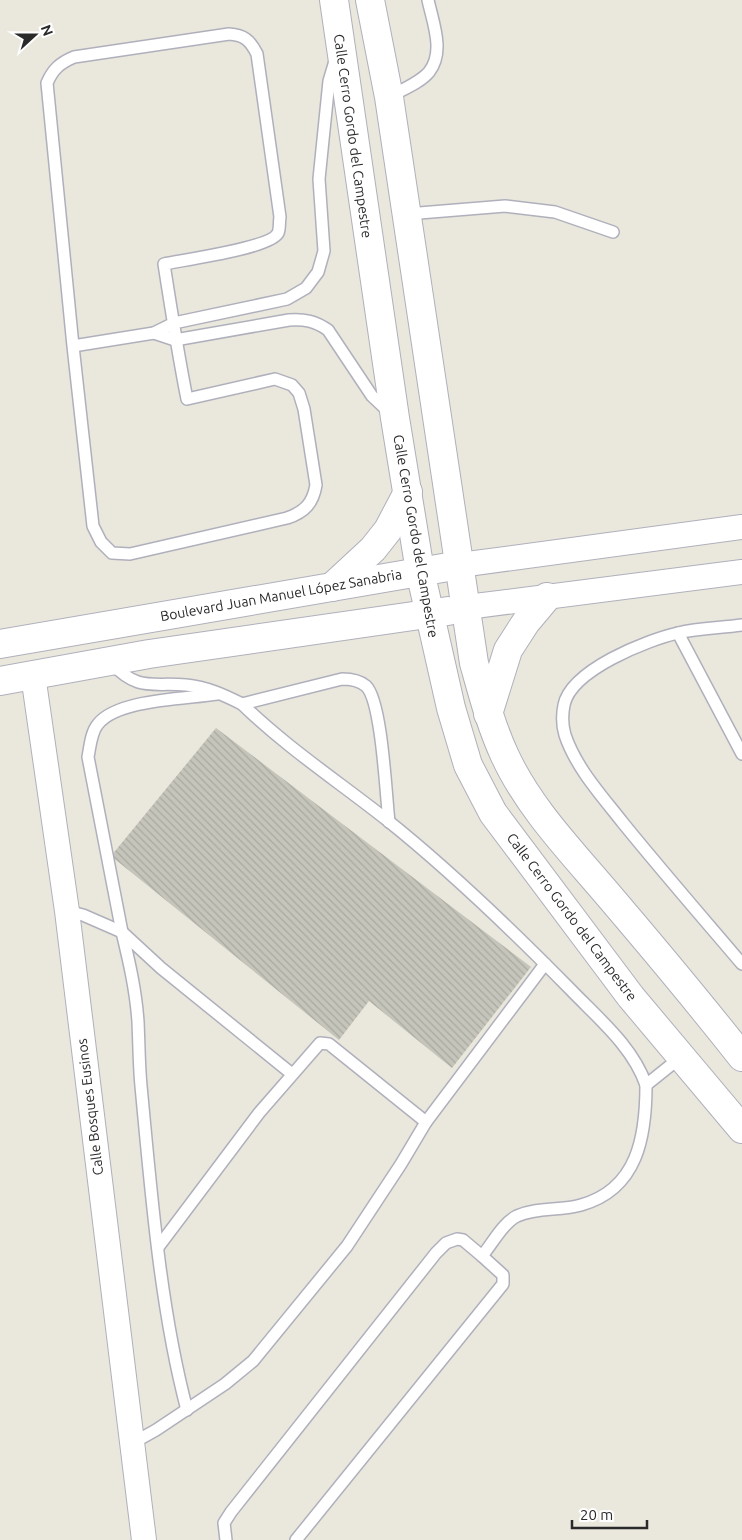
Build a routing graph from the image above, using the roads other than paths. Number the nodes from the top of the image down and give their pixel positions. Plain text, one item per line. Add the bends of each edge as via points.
1 (334, 0) edge
2 (370, 0) edge
3 (428, 0) edge
4 (340, 43) junction
5 (389, 97) junction
6 (407, 214) junction
7 (613, 232) dead end
8 (174, 323) junction
9 (154, 333) junction
10 (175, 340) junction
11 (73, 346) junction
12 (395, 418) junction
13 (408, 492) junction
14 (742, 527) edge
15 (460, 565) junction
16 (420, 571) junction
17 (742, 572) edge
18 (332, 588) junction
19 (547, 598) junction
20 (467, 607) junction
21 (430, 614) junction
22 (742, 625) edge
23 (678, 633) junction
24 (0, 644) edge
25 (110, 661) junction
26 (33, 675) junction
27 (0, 681) edge
28 (221, 694) junction
29 (242, 704) junction
30 (488, 716) junction
31 (742, 754) edge
32 (389, 822) junction
33 (67, 911) junction
34 (122, 932) junction
35 (545, 964) junction
36 (742, 964) edge
37 (681, 1057) junction
38 (742, 1057) edge
39 (292, 1074) junction
40 (646, 1085) junction
41 (426, 1122) junction
42 (742, 1129) edge
43 (159, 1246) junction
44 (482, 1256) junction
45 (187, 1410) junction
46 (131, 1444) junction
47 (144, 1540) edge
48 (226, 1540) edge
49 (296, 1540) edge

1 - 4 street, Calle Cerro Gordo del Campestre
2 - 5 street
3 - 5 lane via 438,50 434,62 428,73
4 - 8 lane via 329,81 322,143 319,179 324,250 318,272 306,288 287,299
4 - 12 street, Calle Cerro Gordo del Campestre
5 - 6 street
6 - 7 lane via 505,206 555,212
6 - 15 street
8 - 9 lane
8 - 10 lane
8 - 11 lane via 164,264 256,246 278,233 280,217 257,54 252,44 240,35 74,57 53,70 47,83 48,108
9 - 10 lane
9 - 11 lane
10 - 11 lane via 187,399 275,379 292,385 299,393 316,484 314,496 301,514 130,554 112,553 101,542 93,526
10 - 12 lane via 289,320 304,319 317,323 328,330 372,396
12 - 13 street, Calle Cerro Gordo del Campestre
13 - 16 street, Calle Cerro Gordo del Campestre
13 - 18 street via 388,530 373,549
14 - 15 street, Boulevard Juan Manuel López Sanabria
15 - 16 street, Boulevard Juan Manuel López Sanabria
15 - 20 street
16 - 18 street, Boulevard Juan Manuel López Sanabria
16 - 21 street, Calle Cerro Gordo del Campestre
17 - 19 street
18 - 24 street, Boulevard Juan Manuel López Sanabria
19 - 20 street
19 - 30 street via 508,650
20 - 21 street
20 - 30 street via 474,663
21 - 25 street
21 - 37 street, Calle Cerro Gordo del Campestre via 450,708 468,765 493,813 631,997
22 - 23 lane
23 - 31 lane
23 - 36 lane via 618,654 588,674 572,687 564,703 562,722 578,763 599,792
25 - 26 street
25 - 28 lane via 132,681 186,685
26 - 27 street
26 - 33 street, Calle Bosques Eusinos
28 - 29 lane
28 - 34 lane via 136,706 109,714 97,725 90,741 88,757
29 - 32 lane
29 - 32 lane via 342,679 354,679 367,687 379,720
30 - 38 street via 523,789
32 - 35 lane via 462,885
33 - 34 lane
33 - 46 street, Calle Bosques Eusinos
34 - 39 lane via 161,968
34 - 43 lane via 138,1020 141,1084
35 - 40 lane via 623,1045 636,1062
35 - 41 lane
37 - 40 lane
37 - 42 street, Calle Cerro Gordo del Campestre
39 - 41 lane via 320,1043 329,1044
39 - 43 lane
40 - 44 lane via 643,1138 634,1162 619,1184 607,1194 580,1205 542,1209 518,1216 511,1220
41 - 45 lane via 347,1246 253,1361
43 - 45 lane via 174,1352
44 - 48 lane via 464,1240 457,1239 446,1243 436,1253 231,1512 224,1523
44 - 49 lane via 503,1275 503,1284
45 - 46 lane
46 - 47 street, Calle Bosques Eusinos

